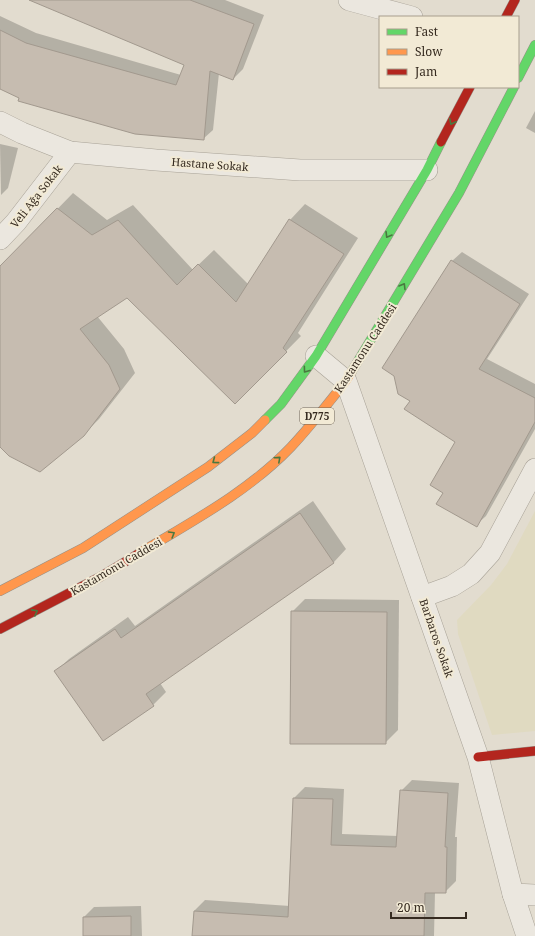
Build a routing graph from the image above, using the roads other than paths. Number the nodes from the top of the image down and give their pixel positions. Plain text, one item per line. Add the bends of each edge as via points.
1 (349, 0) edge
2 (515, 0) edge
3 (408, 16) edge
4 (507, 16) edge
5 (535, 45) edge
6 (519, 76) edge
7 (469, 88) edge
8 (513, 88) edge
9 (0, 122) edge
10 (70, 152) junction
11 (427, 170) junction
12 (0, 239) edge
13 (316, 356) junction
14 (346, 382) junction
15 (535, 469) edge
16 (0, 591) edge
17 (422, 597) junction
18 (0, 629) edge
19 (535, 751) edge
20 (478, 757) junction
21 (513, 894) junction
22 (535, 895) edge
23 (527, 936) edge

1 - 3 street
2 - 4 main road
5 - 6 main road
7 -> 11 main road
14 -> 8 main road, Kastamonu Caddesi / D775 via 459,193
9 - 10 street, Hastane Sokak
10 - 11 street, Hastane Sokak via 300,170
10 - 12 street, Veli Ağa Sokak
11 -> 13 main road
13 - 14 street, Barbaros Sokak
13 -> 16 main road via 281,404 252,433 208,467 83,548
14 - 17 street, Barbaros Sokak
18 -> 14 main road, Kastamonu Caddesi / D775 via 100,577 216,508 260,475 291,447
15 - 17 street via 490,553 471,574 452,586
17 - 20 street, Barbaros Sokak
19 - 20 main road
20 - 21 street, Barbaros Sokak
21 - 22 street
21 - 23 street, Barbaros Sokak

